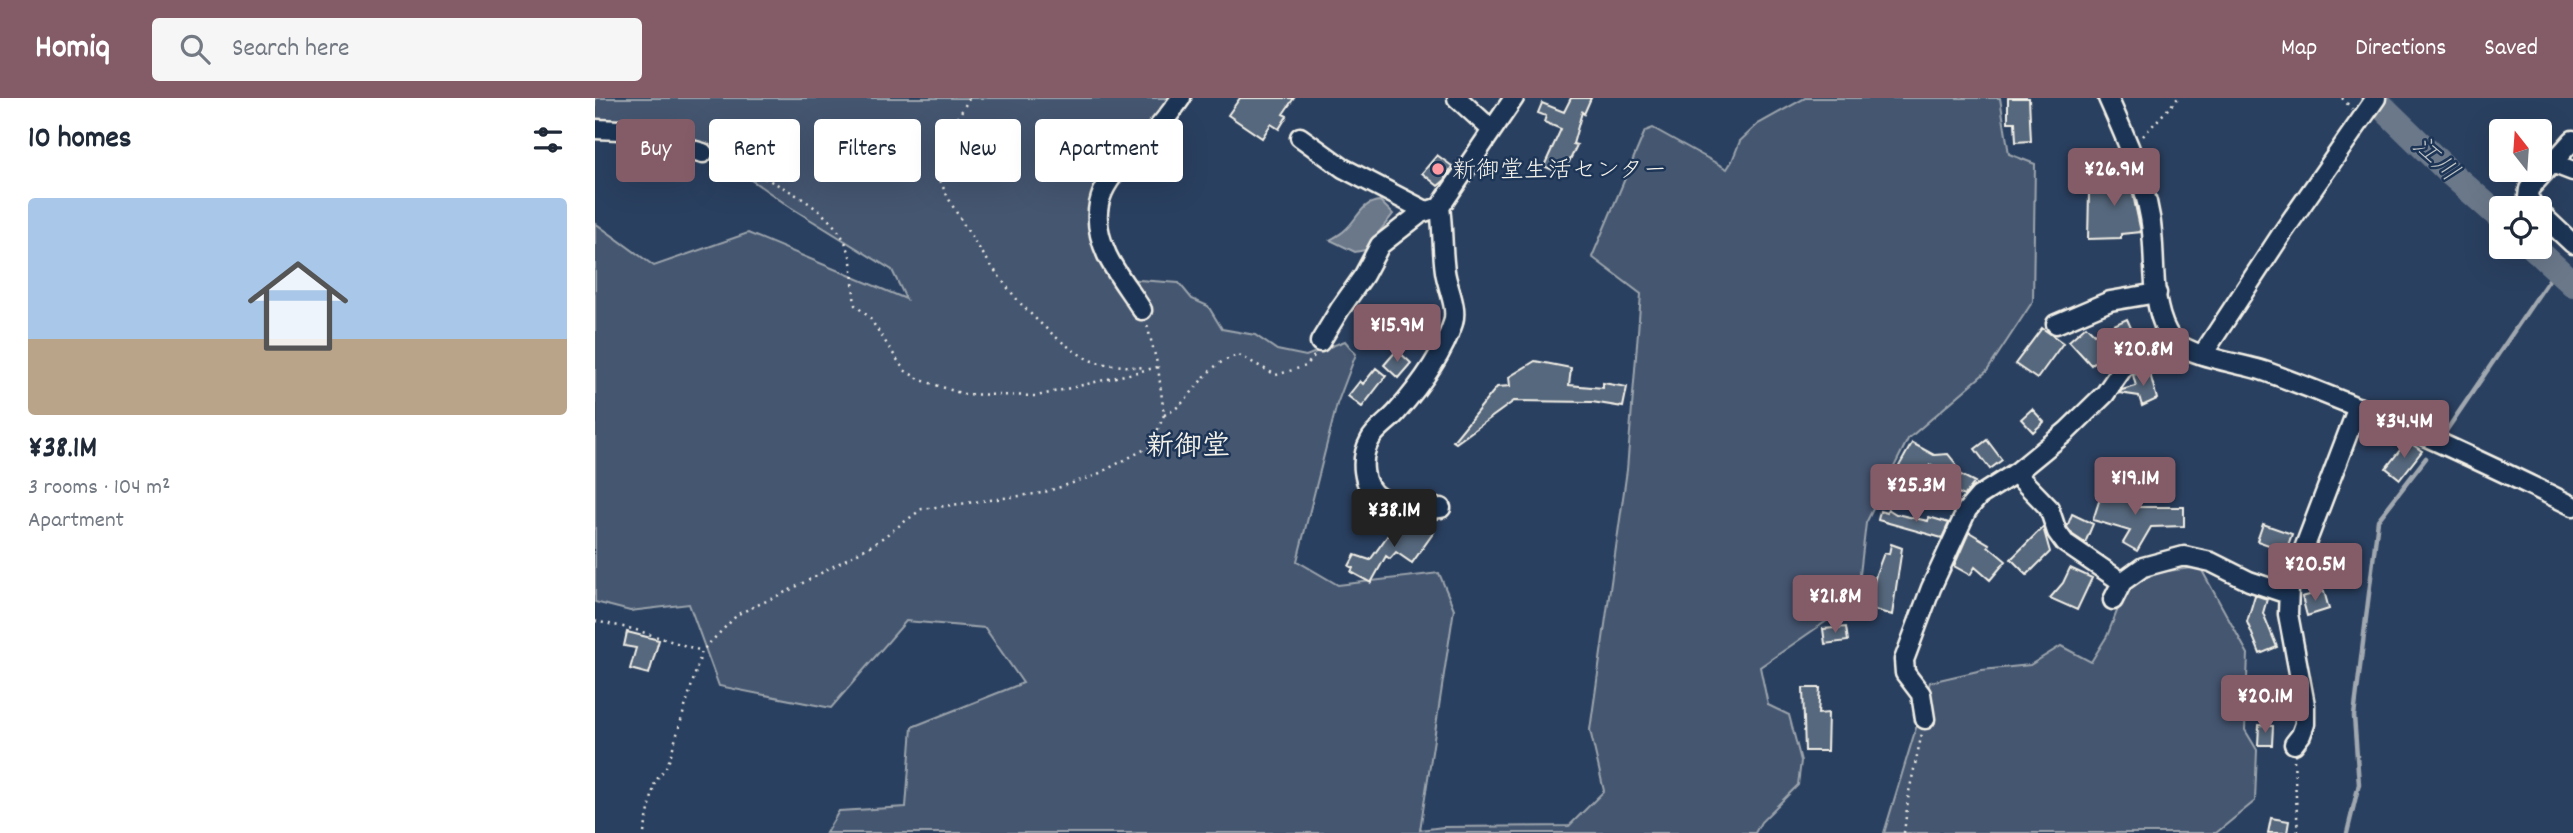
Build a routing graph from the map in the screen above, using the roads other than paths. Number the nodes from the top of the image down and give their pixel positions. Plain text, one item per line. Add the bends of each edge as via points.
1 (1181, 98) edge
2 (1457, 98) edge
3 (1514, 98) edge
4 (2108, 98) edge
5 (2371, 105) edge
6 (595, 129) edge
7 (1492, 131) junction
8 (1300, 137) dead end
9 (2573, 140) edge
10 (703, 153) road end
11 (2552, 163) joint
12 (2573, 171) edge
13 (1433, 209) junction
14 (2552, 224) edge
15 (2573, 244) edge
16 (2157, 293) junction
17 (1142, 310) road end
18 (2056, 324) dead end
19 (2167, 333) junction
20 (1320, 342) road end
21 (2203, 354) junction
22 (2358, 407) junction
23 (2015, 473) junction
24 (2573, 506) edge
25 (1441, 508) dead end
26 (2122, 582) junction
27 (2288, 594) junction
28 (2113, 600) dead end
29 (1925, 719) road end
30 (2294, 744) road end

1 - 17 street via 1118,166 1098,208 1097,228 1108,257
2 - 7 street
3 - 7 street
4 - 16 street via 2129,146 2151,218
5 - 21 street
6 - 10 street via 620,130
7 - 13 street
8 - 13 street via 1343,168
9 - 11 street
11 - 12 street
13 - 20 street via 1380,245
13 - 25 street via 1444,235 1454,320 1411,397 1370,439 1363,466 1372,494 1411,510
14 - 15 street
16 - 18 street via 2110,301
16 - 19 street
19 - 21 street via 2178,346
19 - 23 street via 2142,351 2105,394
21 - 22 street via 2264,370
22 - 24 street
22 - 27 street
23 - 26 street via 2049,508 2065,543
23 - 29 street via 1979,496 1967,510 1906,649 1905,673 1921,694
26 - 27 street via 2143,567 2184,556 2211,562
26 - 28 street
27 - 30 street via 2305,705 2305,724

